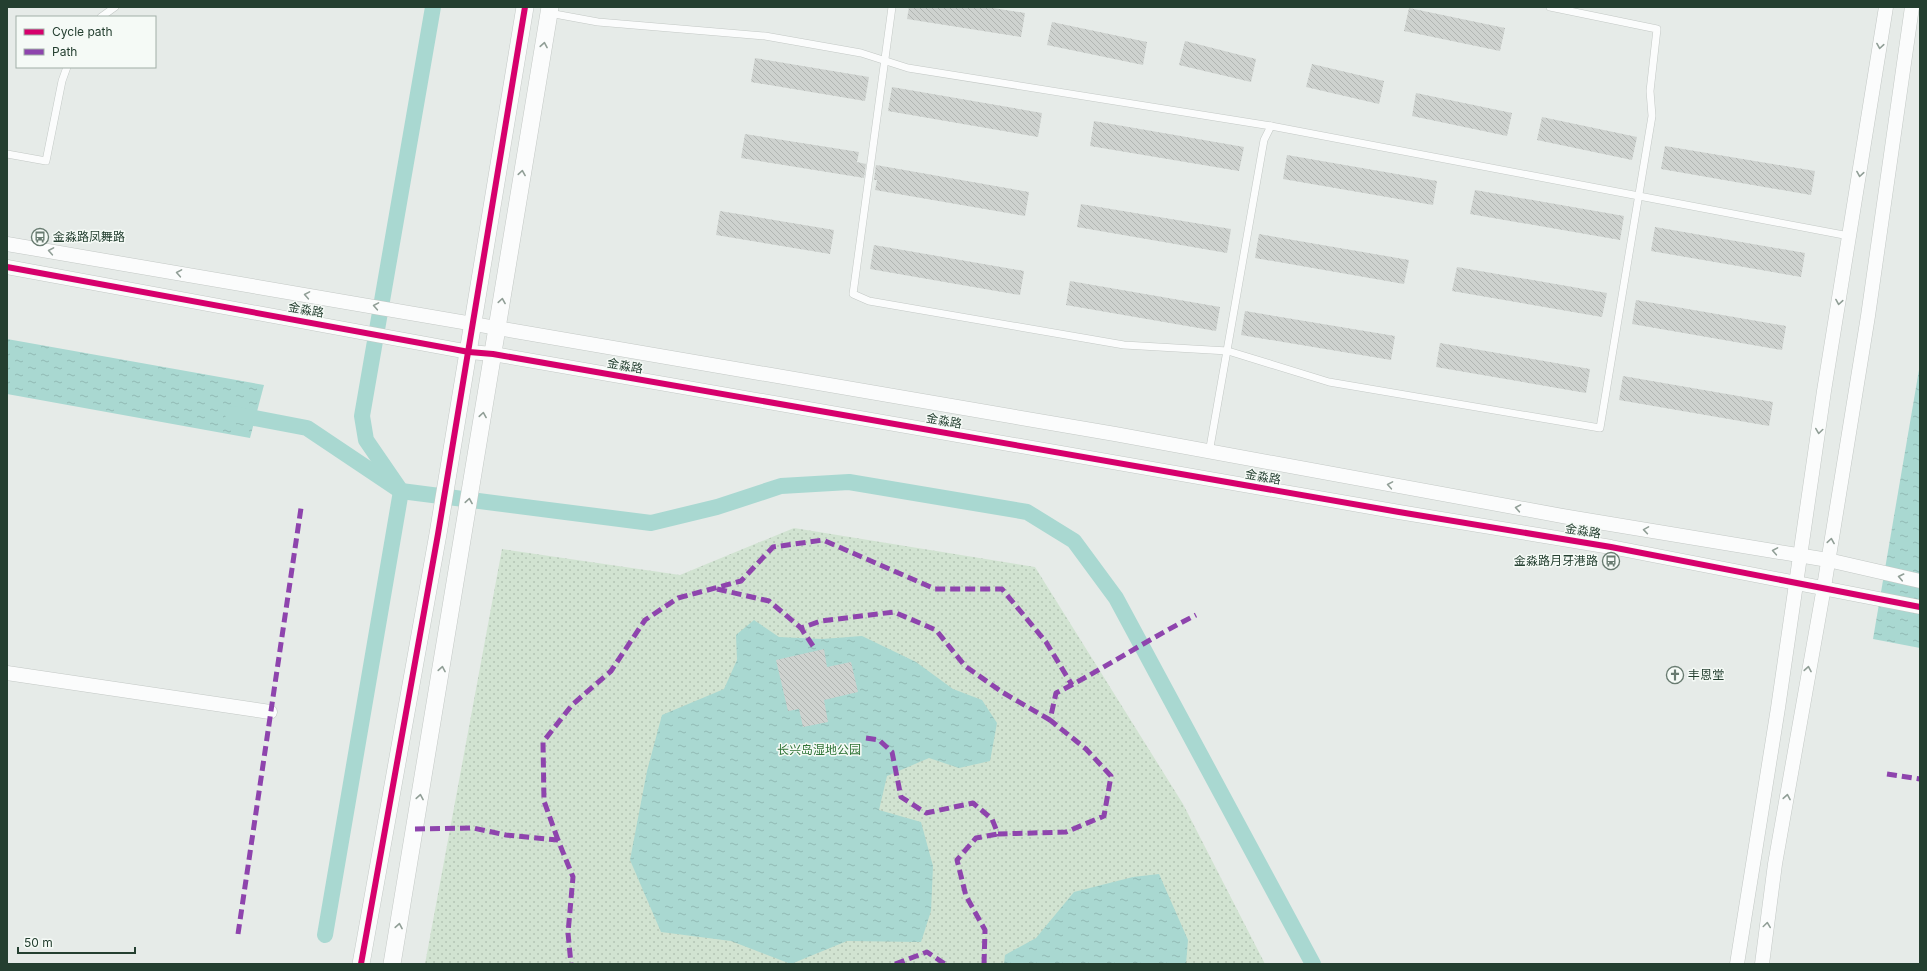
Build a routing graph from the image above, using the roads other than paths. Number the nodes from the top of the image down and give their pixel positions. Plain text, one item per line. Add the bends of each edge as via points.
1 (115, 7) edge
2 (525, 7) edge
3 (892, 7) edge
4 (1550, 7) edge
5 (1886, 7) edge
6 (1912, 7) edge
7 (549, 10) edge
8 (102, 16) edge
9 (885, 61) junction
10 (67, 68) edge
11 (1271, 126) junction
12 (7, 154) edge
13 (1639, 196) junction
14 (1849, 236) junction
15 (7, 244) edge
16 (7, 267) edge
17 (474, 323) junction
18 (498, 327) junction
19 (1228, 351) junction
20 (469, 352) junction
21 (493, 354) junction
22 (1210, 453) junction
23 (1800, 555) junction
24 (1828, 560) junction
25 (1920, 581) edge
26 (1796, 582) junction
27 (1824, 587) junction
28 (1920, 607) edge
29 (7, 673) edge
30 (270, 712) dead end
31 (361, 964) edge
32 (392, 964) edge
33 (1737, 964) edge
34 (1762, 964) edge

1 - 8 lane
2 - 17 street
3 - 9 lane
4 - 13 lane via 1657,29 1650,90 1652,116
5 -> 14 street
24 -> 6 street via 1868,316
7 - 9 lane via 598,22 765,36 861,53
18 -> 7 street
9 - 11 lane via 908,68
9 - 19 lane via 854,294 869,301 1124,345
10 - 12 lane via 46,161
11 - 13 lane
11 - 19 lane via 1264,140
13 - 14 lane
13 - 19 lane via 1600,428 1329,382
14 -> 23 street
17 -> 15 street, 金淼路
16 - 20 street, 金淼路
17 - 18 street, 金淼路
17 - 20 street
18 - 21 street
18 - 22 street, 金淼路
19 - 22 lane
20 - 21 street, 金淼路
20 - 31 street
21 - 26 street, 金淼路 via 1611,547
32 -> 21 street
23 -> 22 street, 金淼路 via 1568,517
23 - 24 street, 金淼路
23 - 26 street
25 -> 24 street, 金淼路
24 - 27 street
26 - 27 street, 金淼路
26 - 33 street
27 - 28 street, 金淼路
34 -> 27 street via 1775,864
29 - 30 street

